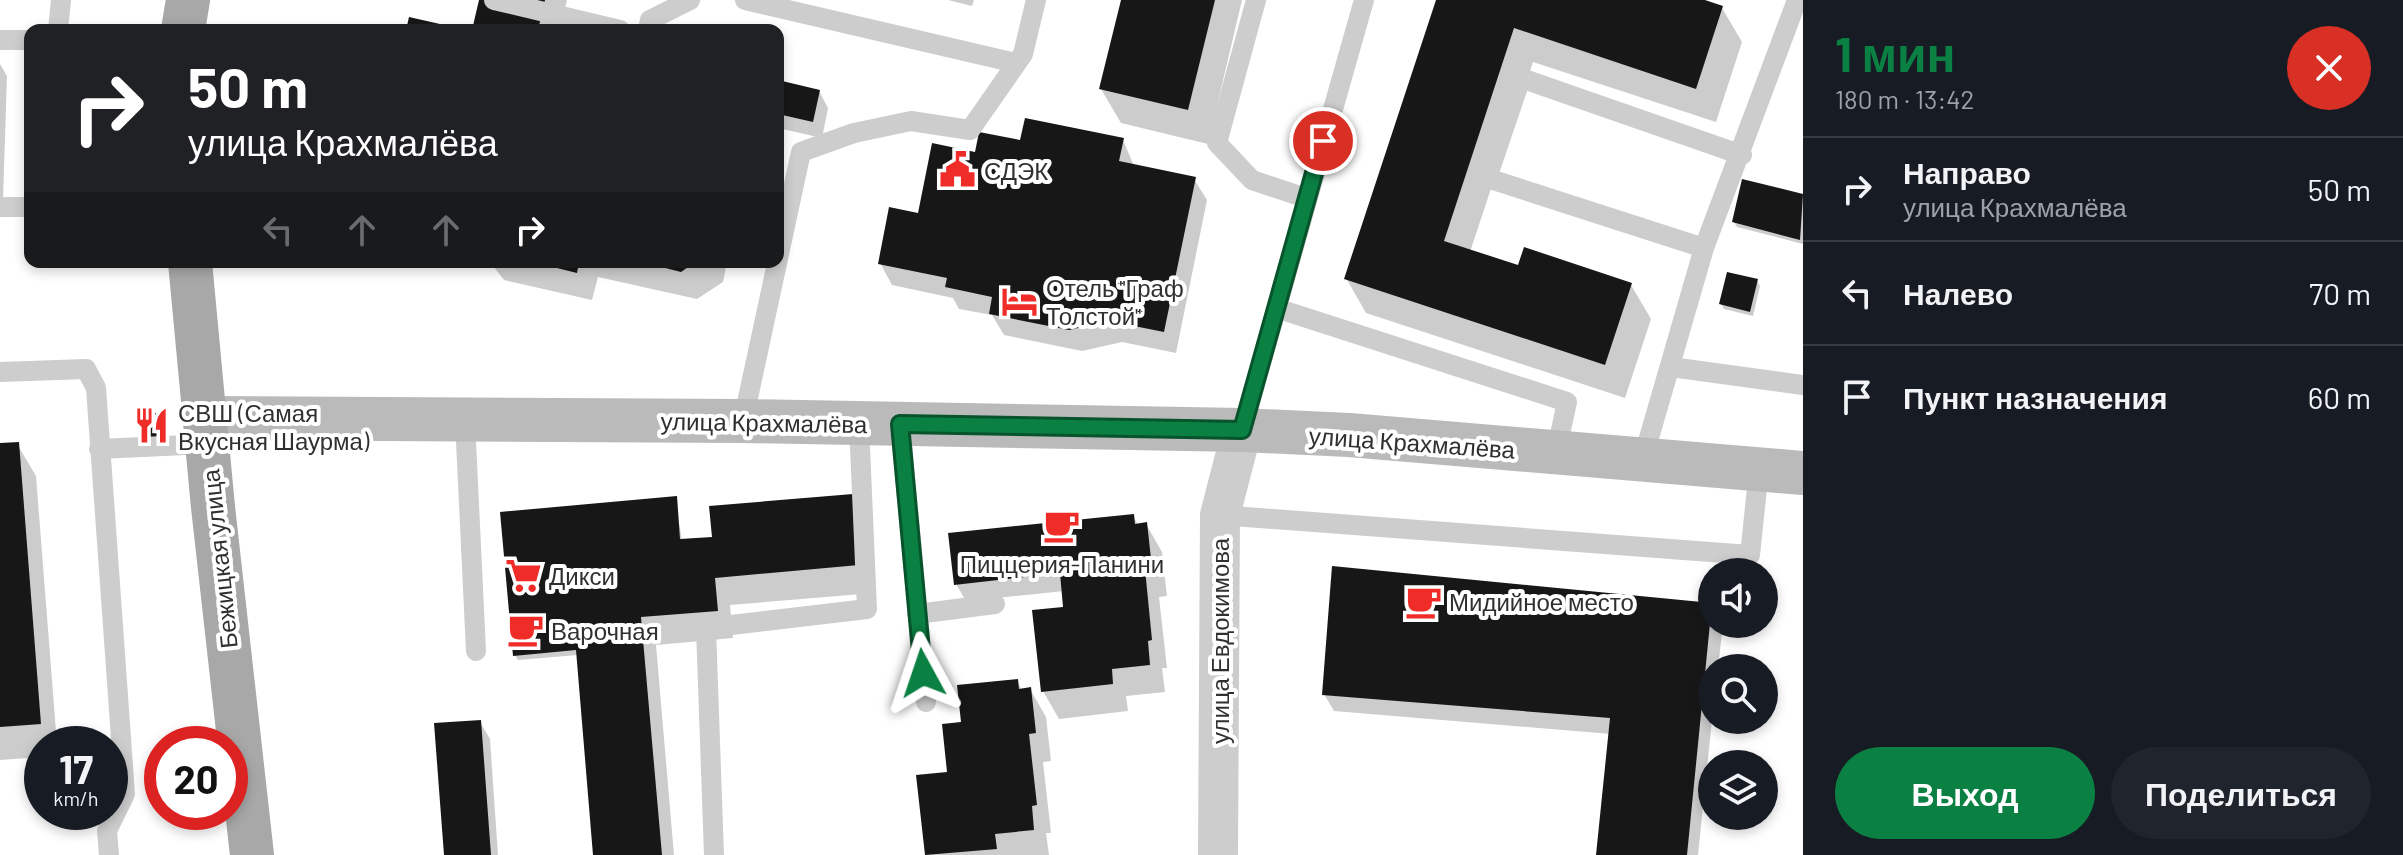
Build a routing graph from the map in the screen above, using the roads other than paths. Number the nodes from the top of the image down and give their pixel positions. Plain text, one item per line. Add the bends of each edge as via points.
1 (61, 0) edge
2 (188, 0) edge
3 (494, 0) edge
4 (690, 0) edge
5 (745, 0) edge
6 (1036, 0) edge
7 (1256, 0) edge
8 (1364, 0) edge
9 (1797, 0) edge
10 (59, 24) edge
11 (184, 24) edge
12 (595, 24) edge
13 (649, 24) edge
14 (0, 40) edge
15 (24, 40) edge
16 (1016, 63) junction
17 (1742, 155) junction
18 (1306, 198) junction
19 (0, 207) edge
20 (24, 207) edge
21 (784, 231) edge
22 (1704, 248) junction
23 (191, 268) edge
24 (776, 268) edge
25 (1279, 309) junction
26 (1671, 367) junction
27 (0, 372) edge
28 (1803, 385) edge
29 (465, 420) junction
30 (743, 421) junction
31 (880, 424) junction
32 (1242, 430) junction
33 (205, 431) junction
34 (99, 449) junction
35 (1556, 453) junction
36 (1642, 462) junction
37 (1759, 469) junction
38 (1803, 473) edge
39 (1220, 515) junction
40 (995, 604) dead end
41 (917, 614) junction
42 (476, 651) dead end
43 (926, 702) dead end
44 (109, 855) edge
45 (252, 855) edge
46 (714, 855) edge
47 (1218, 855) edge

1 - 10 lane
2 - 11 main road
3 - 12 lane
4 - 13 lane
5 - 16 lane
6 - 16 lane
7 - 18 lane via 1217,143 1252,180
8 - 18 lane
9 - 17 lane
14 - 15 lane
16 - 21 lane via 970,130 911,121 801,152
17 - 22 lane
17 - 22 lane via 1521,78 1487,178
18 - 25 lane
19 - 20 lane
22 - 26 lane
23 - 33 main road, Бежицкая улица
24 - 30 lane
25 - 32 lane
25 - 35 lane via 1567,402
26 - 28 lane
26 - 36 lane
27 - 34 lane via 86,369 96,388
29 - 30 main road, улица Крахмалёва
29 - 33 main road, улица Крахмалёва
29 - 42 lane
30 - 31 main road, улица Крахмалёва
31 - 32 main road, улица Крахмалёва
31 - 41 lane
31 - 46 lane via 867,609 706,628
32 - 35 main road, улица Крахмалёва
32 - 39 street, улица Евдокимова
33 - 34 lane
33 - 45 main road, Бежицкая улица
34 - 44 lane via 125,794 107,831
35 - 36 main road, улица Крахмалёва
36 - 37 main road, улица Крахмалёва
37 - 38 main road, улица Крахмалёва
37 - 39 lane via 1750,555
39 - 47 street, улица Евдокимова
40 - 41 lane
41 - 43 lane

